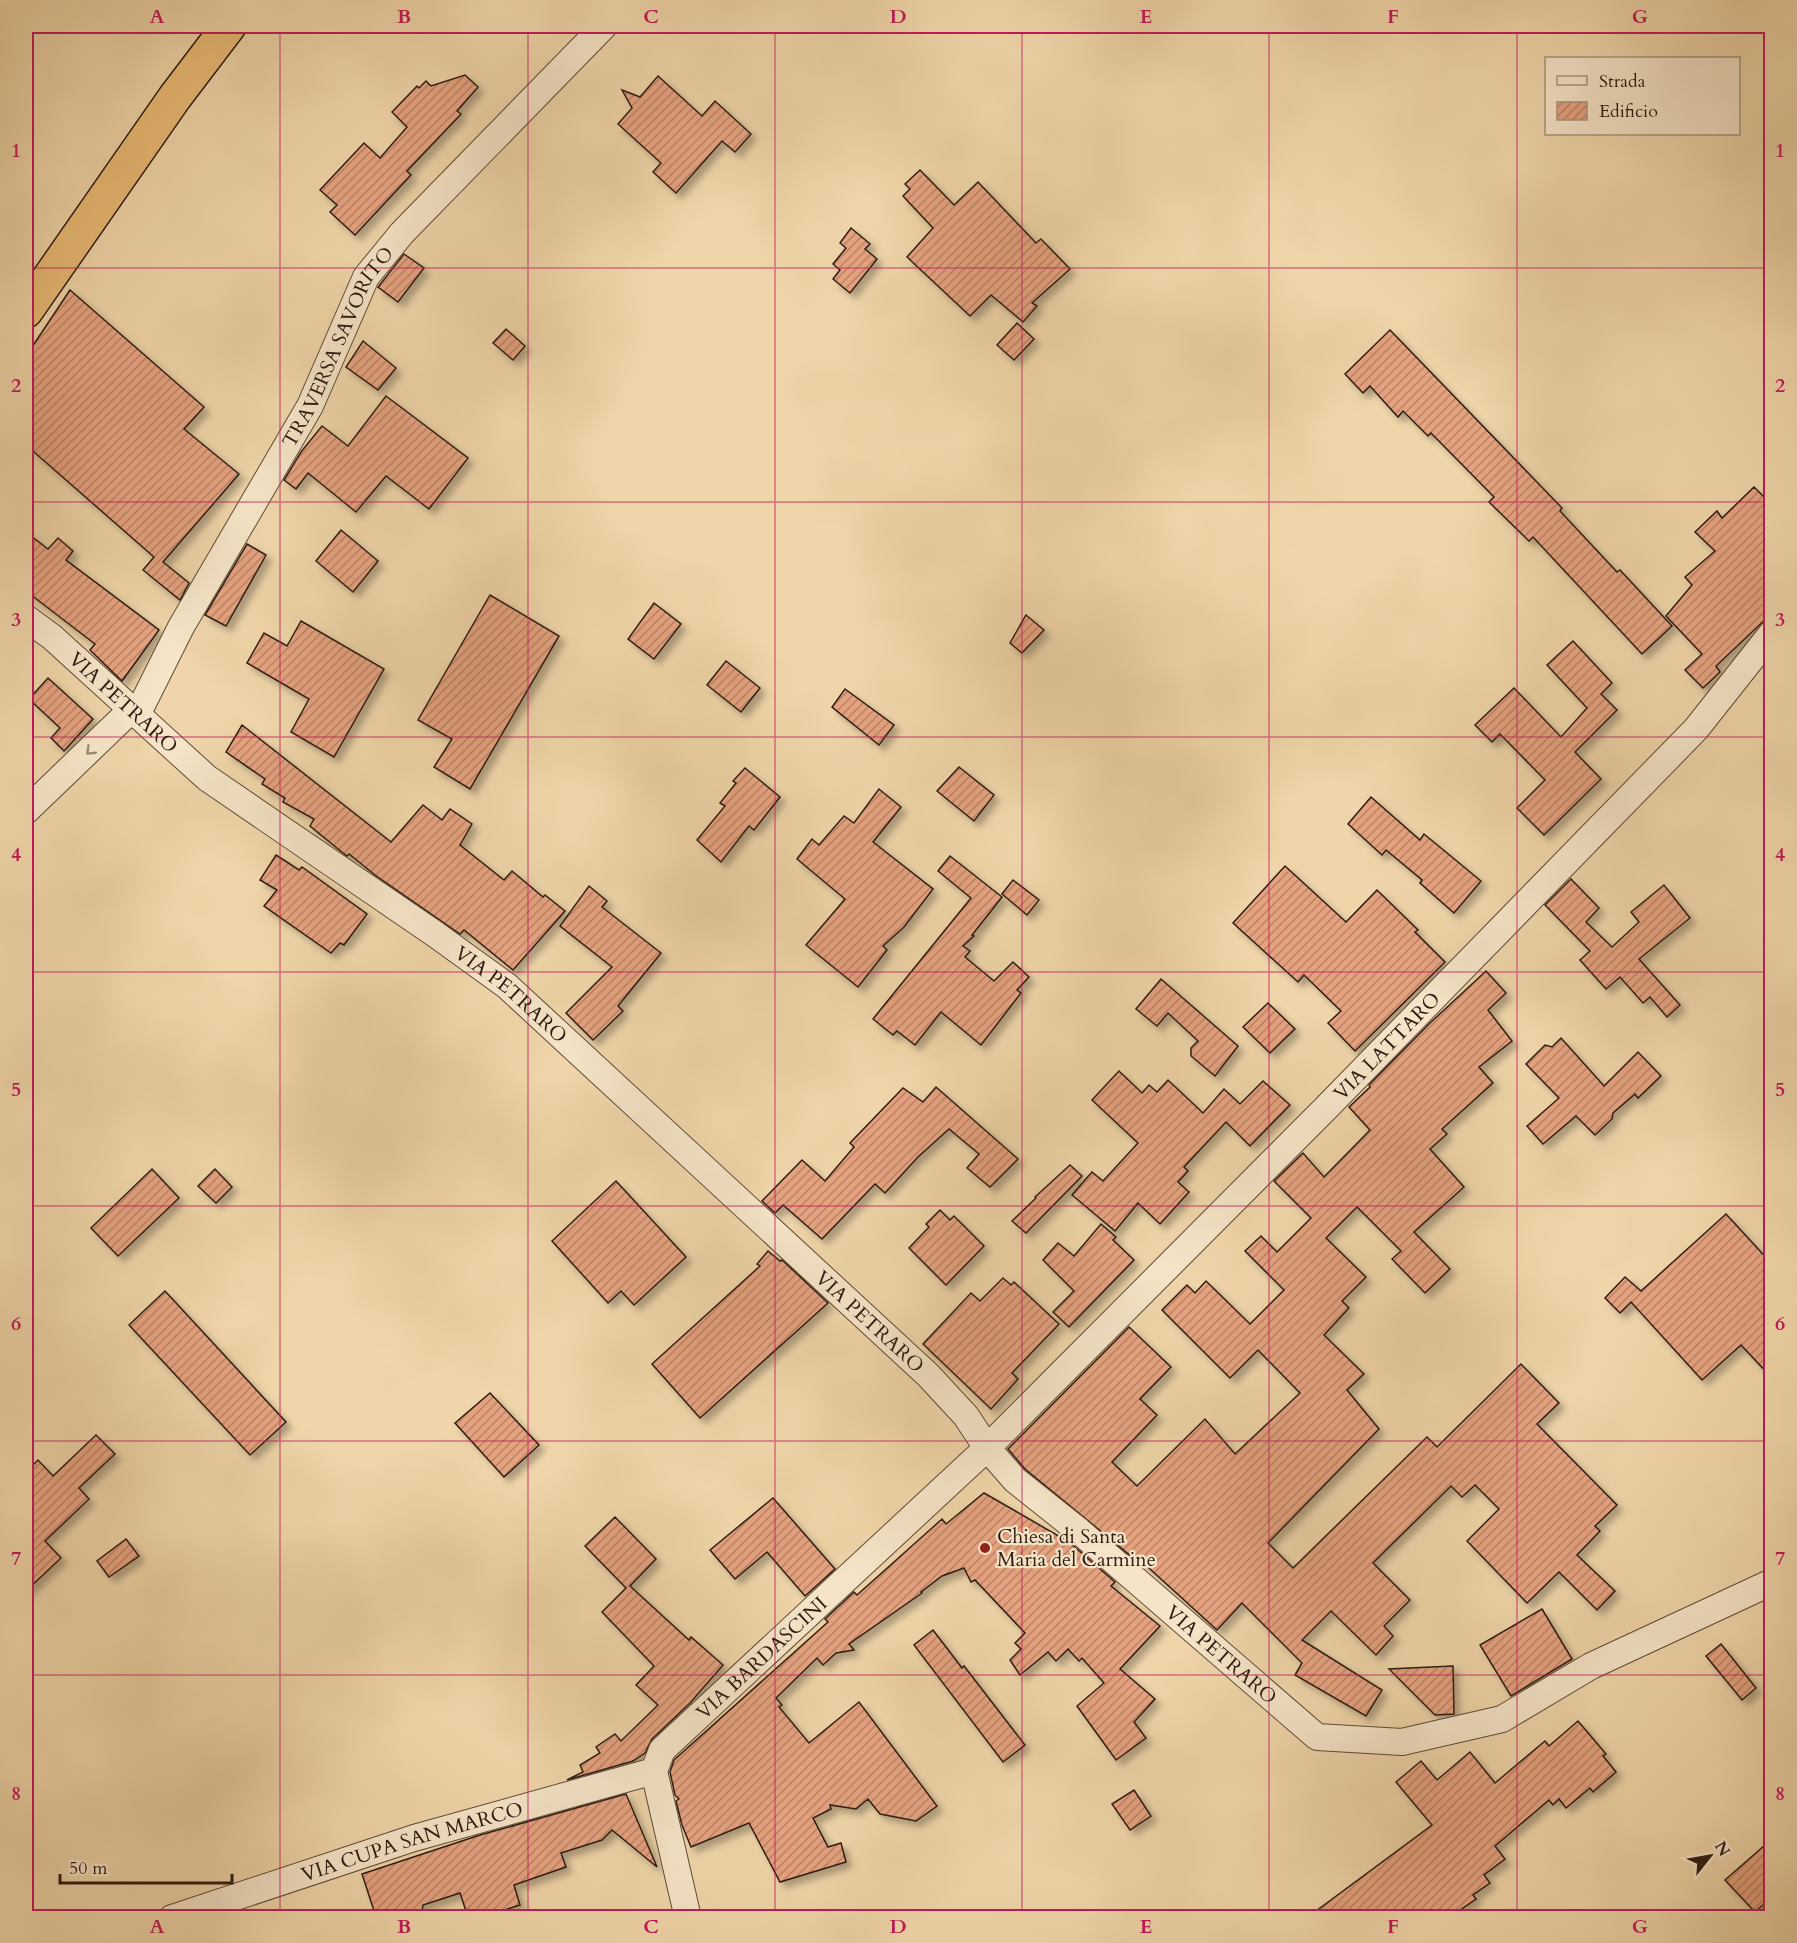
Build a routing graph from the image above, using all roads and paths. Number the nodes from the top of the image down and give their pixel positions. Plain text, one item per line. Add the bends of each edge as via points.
1 (229, 26) edge
2 (604, 26) edge
3 (26, 311) edge
4 (26, 618) edge
5 (1772, 633) edge
6 (134, 712) junction
7 (26, 811) edge
8 (987, 1448) junction
9 (1772, 1582) edge
10 (654, 1771) junction
11 (172, 1917) edge
12 (688, 1917) edge

1 - 3 highway
2 - 6 street, TRAVERSA SAVORITO via 402,234 366,277 309,406
4 - 6 street, VIA PETRARO
5 - 8 street, VIA LATTARO via 1696,729
6 -> 7 street, TRAVERSA SAVORITO
6 - 8 street, VIA PETRARO via 207,778 507,986 928,1375 966,1416
8 - 9 street, VIA PETRARO via 1015,1480 1317,1737 1402,1742 1502,1719 1592,1666
8 - 10 street, VIA BARDASCINI via 662,1750
10 - 11 street, VIA CUPA SAN MARCO via 414,1838
10 - 12 street

